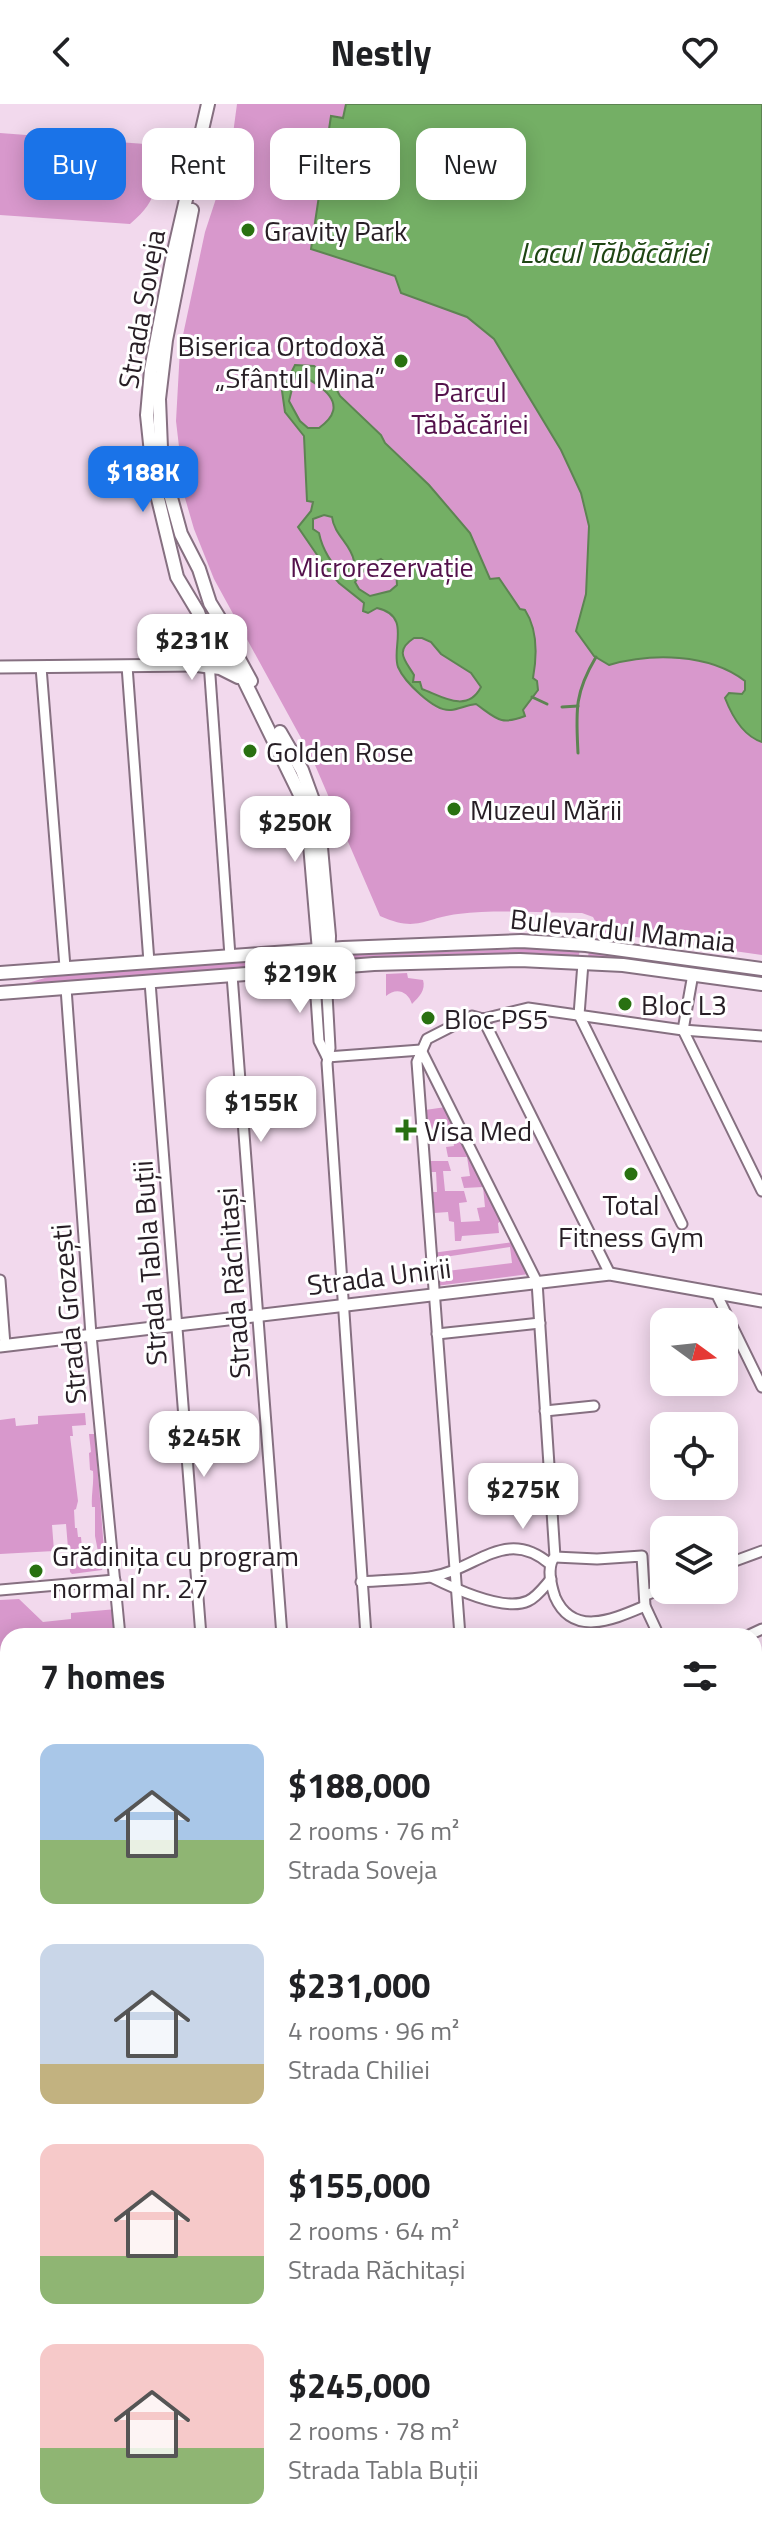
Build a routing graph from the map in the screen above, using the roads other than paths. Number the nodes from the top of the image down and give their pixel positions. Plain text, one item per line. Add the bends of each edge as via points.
1 (211, 104) edge
2 (196, 565) junction
3 (177, 570) junction
4 (205, 633) junction
5 (231, 641) junction
6 (210, 659) junction
7 (167, 664) junction
8 (127, 666) junction
9 (0, 667) edge
10 (41, 667) junction
11 (324, 950) junction
12 (230, 956) junction
13 (149, 962) junction
14 (583, 963) junction
15 (65, 967) junction
16 (328, 967) junction
17 (314, 968) junction
18 (762, 969) edge
19 (693, 974) junction
20 (0, 975) edge
21 (232, 975) junction
22 (150, 982) junction
23 (762, 984) edge
24 (66, 988) junction
25 (0, 993) edge
26 (579, 1015) junction
27 (483, 1019) junction
28 (683, 1030) junction
29 (762, 1036) edge
30 (421, 1050) junction
31 (327, 1057) junction
32 (762, 1191) edge
33 (682, 1224) dead end
34 (610, 1274) junction
35 (0, 1280) edge
36 (537, 1282) junction
37 (716, 1293) junction
38 (434, 1294) junction
39 (762, 1301) edge
40 (342, 1305) junction
41 (257, 1315) junction
42 (540, 1323) junction
43 (175, 1325) junction
44 (437, 1334) junction
45 (91, 1335) junction
46 (3, 1346) edge
47 (762, 1387) edge
48 (594, 1406) dead end
49 (545, 1411) junction
50 (762, 1551) edge
51 (553, 1560) junction
52 (738, 1560) edge
53 (455, 1570) junction
54 (431, 1577) junction
55 (551, 1579) junction
56 (115, 1580) junction
57 (361, 1582) junction
58 (456, 1589) junction
59 (0, 1590) edge
60 (650, 1593) edge
61 (646, 1595) junction
62 (645, 1606) junction
63 (119, 1628) edge
64 (200, 1628) edge
65 (281, 1628) edge
66 (365, 1628) edge
67 (459, 1628) edge
68 (655, 1628) edge

1 - 2 main road, Strada Soveja via 159,399 164,472 181,534
1 - 3 main road, Strada Soveja via 172,260 147,415 157,498
2 - 3 main road via 184,563
2 - 5 main road, Strada Soveja
3 - 4 main road, Strada Soveja
4 - 6 main road, Strada Soveja
4 - 7 street via 190,653
5 - 6 main road
5 - 11 main road via 302,770 318,814
6 - 7 street
6 - 11 main road via 244,680 307,809
6 - 12 street
7 - 8 street
8 - 10 street
8 - 13 street
9 - 10 street
10 - 15 street
11 - 12 main road, Bulevardul Mamaia
11 - 16 main road
11 - 17 main road
11 - 18 main road, Bulevardul Mamaia via 521,941
12 - 13 main road, Bulevardul Mamaia
13 - 15 main road, Bulevardul Mamaia
14 - 16 main road, Bulevardul Mamaia via 505,960
14 - 19 main road, Bulevardul Mamaia
14 - 26 street
15 - 20 main road, Bulevardul Mamaia
16 - 17 main road, Bulevardul Mamaia
16 - 31 street
17 - 21 main road, Bulevardul Mamaia
17 - 31 street via 319,1041
19 - 23 main road, Bulevardul Mamaia
19 - 28 street
21 - 22 main road, Bulevardul Mamaia
21 - 41 street, Strada Răchitași
22 - 24 main road, Bulevardul Mamaia
22 - 43 street, Strada Tabla Buții
24 - 25 main road, Bulevardul Mamaia
24 - 45 street, Strada Grozești
26 - 27 street via 528,1008
26 - 28 street
26 - 33 street
27 - 30 street via 472,1016 427,1039
27 - 34 street
28 - 29 street
28 - 32 street
30 - 31 street
30 - 36 street
30 - 38 street via 417,1062
31 - 40 street
34 - 36 street, Strada Unirii
34 - 37 street, Strada Unirii
35 - 46 street
36 - 38 street, Strada Unirii
36 - 42 street
37 - 39 street, Strada Unirii
37 - 47 street
38 - 40 street, Strada Unirii
38 - 44 street
40 - 41 street, Strada Unirii
40 - 57 street
41 - 43 street, Strada Unirii
41 - 65 street, Strada Răchitași
42 - 44 street
42 - 49 street
43 - 45 street, Strada Unirii
43 - 64 street, Strada Tabla Buții
44 - 53 street
45 - 46 street, Strada Unirii
45 - 56 street, Strada Grozești
48 - 49 street
49 - 51 street
50 - 52 street
51 - 53 street via 525,1548 508,1548
51 - 55 street
51 - 61 street via 642,1556
53 - 54 street
53 - 58 street
54 - 57 street
54 - 58 street
55 - 58 street via 530,1600 518,1604
55 - 62 street via 560,1607 571,1618 615,1619
56 - 59 street
56 - 63 street, Strada Grozești
57 - 66 street
58 - 67 street
60 - 61 street
61 - 62 street
62 - 68 street

